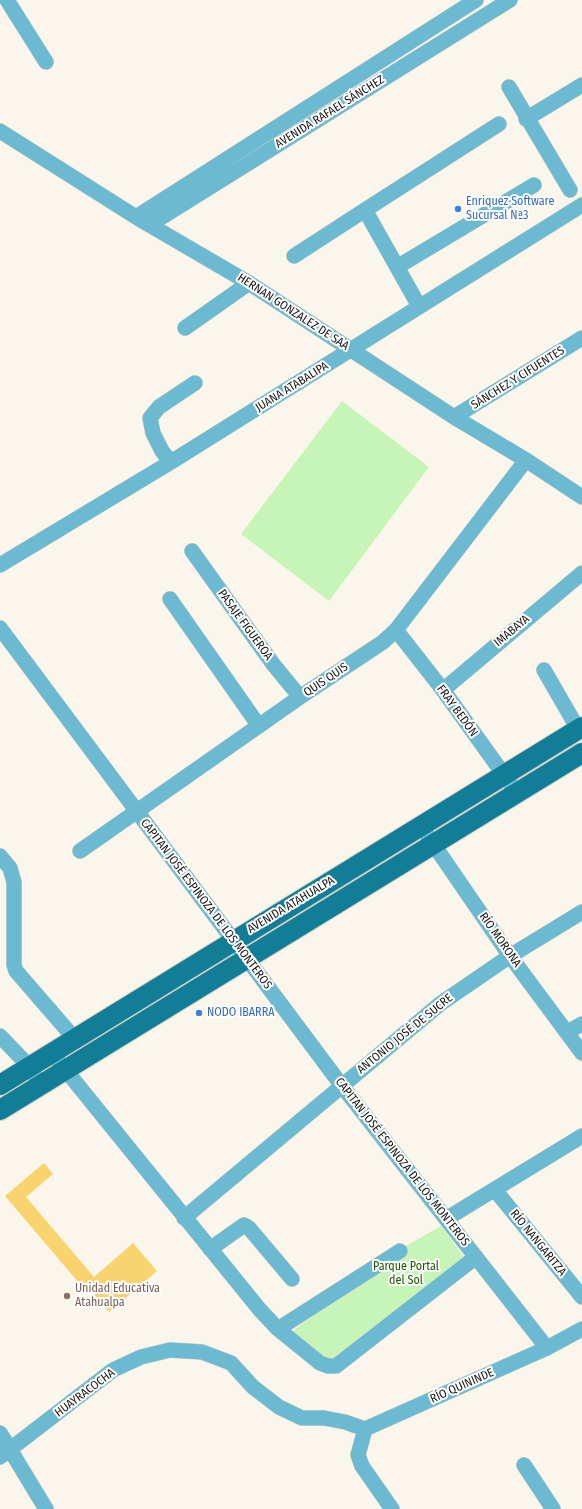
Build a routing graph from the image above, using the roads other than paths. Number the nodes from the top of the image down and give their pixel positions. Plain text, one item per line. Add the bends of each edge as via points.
1 (7, 0) edge
2 (476, 0) edge
3 (510, 0) edge
4 (46, 62) dead end
5 (582, 85) edge
6 (509, 87) dead end
7 (526, 119) junction
8 (499, 124) dead end
9 (0, 132) edge
10 (534, 184) dead end
11 (570, 190) dead end
12 (582, 206) edge
13 (365, 210) junction
14 (136, 217) junction
15 (151, 224) junction
16 (294, 256) dead end
17 (397, 267) junction
18 (249, 283) junction
19 (419, 306) junction
20 (185, 328) dead end
21 (582, 338) edge
22 (351, 350) junction
23 (195, 383) dead end
24 (454, 417) junction
25 (526, 460) junction
26 (171, 462) junction
27 (582, 497) edge
28 (192, 551) dead end
29 (0, 565) edge
30 (582, 573) edge
31 (170, 599) dead end
32 (0, 628) edge
33 (396, 630) junction
34 (544, 670) dead end
35 (443, 690) junction
36 (300, 697) junction
37 (259, 726) junction
38 (580, 728) edge
39 (582, 753) edge
40 (503, 776) junction
41 (516, 793) junction
42 (137, 812) junction
43 (421, 826) junction
44 (434, 843) junction
45 (80, 851) dead end
46 (0, 856) edge
47 (582, 912) edge
48 (233, 940) junction
49 (510, 956) junction
50 (247, 959) junction
51 (582, 1024) edge
52 (567, 1032) junction
53 (0, 1036) edge
54 (74, 1038) junction
55 (51, 1052) junction
56 (582, 1052) edge
57 (29, 1067) junction
58 (64, 1069) junction
59 (40, 1084) junction
60 (0, 1085) edge
61 (342, 1086) junction
62 (0, 1110) edge
63 (582, 1136) edge
64 (495, 1190) junction
65 (184, 1218) junction
66 (446, 1219) junction
67 (210, 1249) junction
68 (400, 1252) dead end
69 (476, 1257) junction
70 (292, 1279) dead end
71 (582, 1297) edge
72 (278, 1329) junction
73 (582, 1330) edge
74 (547, 1348) junction
75 (365, 1429) junction
76 (0, 1433) edge
77 (5, 1454) edge
78 (524, 1465) dead end
79 (46, 1509) edge
80 (392, 1509) edge
81 (553, 1509) edge

1 - 4 street
2 - 14 street, AVENIDA RAFAEL SÁNCHEZ
3 - 15 street, AVENIDA RAFAEL SÁNCHEZ
5 - 7 street
6 - 7 street
7 - 11 street
8 - 13 street
9 - 14 street, HERNAN GONZALEZ DE SAA
10 - 17 street
12 - 19 street, JUANA ATABALIPA
13 - 16 street
13 - 17 street
14 - 15 street, HERNAN GONZALEZ DE SAA
15 - 18 street, HERNAN GONZALEZ DE SAA
17 - 19 street
18 - 20 street
18 - 22 street, HERNAN GONZALEZ DE SAA
19 - 22 street, JUANA ATABALIPA
21 - 24 street, SÁNCHEZ Y CIFUENTES
22 - 24 street, HERNAN GONZALEZ DE SAA
22 - 26 street, JUANA ATABALIPA
23 - 26 street via 159,407 150,418 153,433
24 - 25 street, HERNAN GONZALEZ DE SAA
25 - 27 street, HERNAN GONZALEZ DE SAA
25 - 33 street, QUIS QUIS
26 - 29 street, JUANA ATABALIPA
28 - 36 street, PASAJE FIGUEROA via 273,664
30 - 35 street, IMABAYA
31 - 37 street
32 - 42 street, CAPITAN JOSÉ ESPINOZA DE LOS MONTEROS
33 - 35 street, FRAY BEDÓN
33 - 36 street, QUIS QUIS via 383,642
34 - 38 street
35 - 40 street, FRAY BEDÓN
36 - 37 street, QUIS QUIS
37 - 42 street, QUIS QUIS
38 - 40 main road, AVENIDA ATAHUALPA
39 - 41 main road, AVENIDA ATAHUALPA
40 - 41 street, FRAY BEDÓN
40 - 43 main road, AVENIDA ATAHUALPA
41 - 44 main road, AVENIDA ATAHUALPA
42 - 45 street, QUIS QUIS
42 - 48 street, CAPITAN JOSÉ ESPINOZA DE LOS MONTEROS
43 - 44 street, RÍO MORONA
43 - 48 main road, AVENIDA ATAHUALPA
44 - 49 street, RÍO MORONA
44 - 50 main road, AVENIDA ATAHUALPA
46 - 54 street via 10,868 13,877 16,971
47 - 49 street, ANTONIO JOSÉ DE SUCRE
48 - 50 street, CAPITAN JOSÉ ESPINOZA DE LOS MONTEROS
48 - 54 main road, AVENIDA ATAHUALPA
49 - 52 street, RÍO MORONA
49 - 61 street, ANTONIO JOSÉ DE SUCRE via 440,1004
50 - 58 main road, AVENIDA ATAHUALPA
50 - 61 street, CAPITAN JOSÉ ESPINOZA DE LOS MONTEROS
51 - 52 street
52 - 56 street, RÍO MORONA
53 - 57 street
54 - 55 main road, AVENIDA ATAHUALPA
55 - 57 main road, AVENIDA ATAHUALPA
55 - 58 street
57 - 59 street
57 - 60 main road, AVENIDA ATAHUALPA
58 - 59 main road, AVENIDA ATAHUALPA
58 - 65 street
59 - 62 main road, AVENIDA ATAHUALPA
61 - 65 street, ANTONIO JOSÉ DE SUCRE
61 - 66 street, CAPITAN JOSÉ ESPINOZA DE LOS MONTEROS
63 - 64 street
64 - 66 street
64 - 71 street, RÍO NANGARITZA
65 - 67 street
66 - 69 street, CAPITAN JOSÉ ESPINOZA DE LOS MONTEROS
67 - 70 street via 244,1225
67 - 72 street
68 - 72 street
69 - 72 street via 336,1366 320,1363
69 - 74 street, CAPITAN JOSÉ ESPINOZA DE LOS MONTEROS
73 - 74 street, RÍO QUININDE
74 - 75 street, RÍO QUININDE
75 - 77 street, HUAYRACOCHA via 338,1420 302,1418 280,1407 253,1387 231,1363 202,1352 170,1350 141,1357 113,1370
75 - 80 street via 358,1454 362,1466
76 - 77 street
77 - 79 street
78 - 81 street

